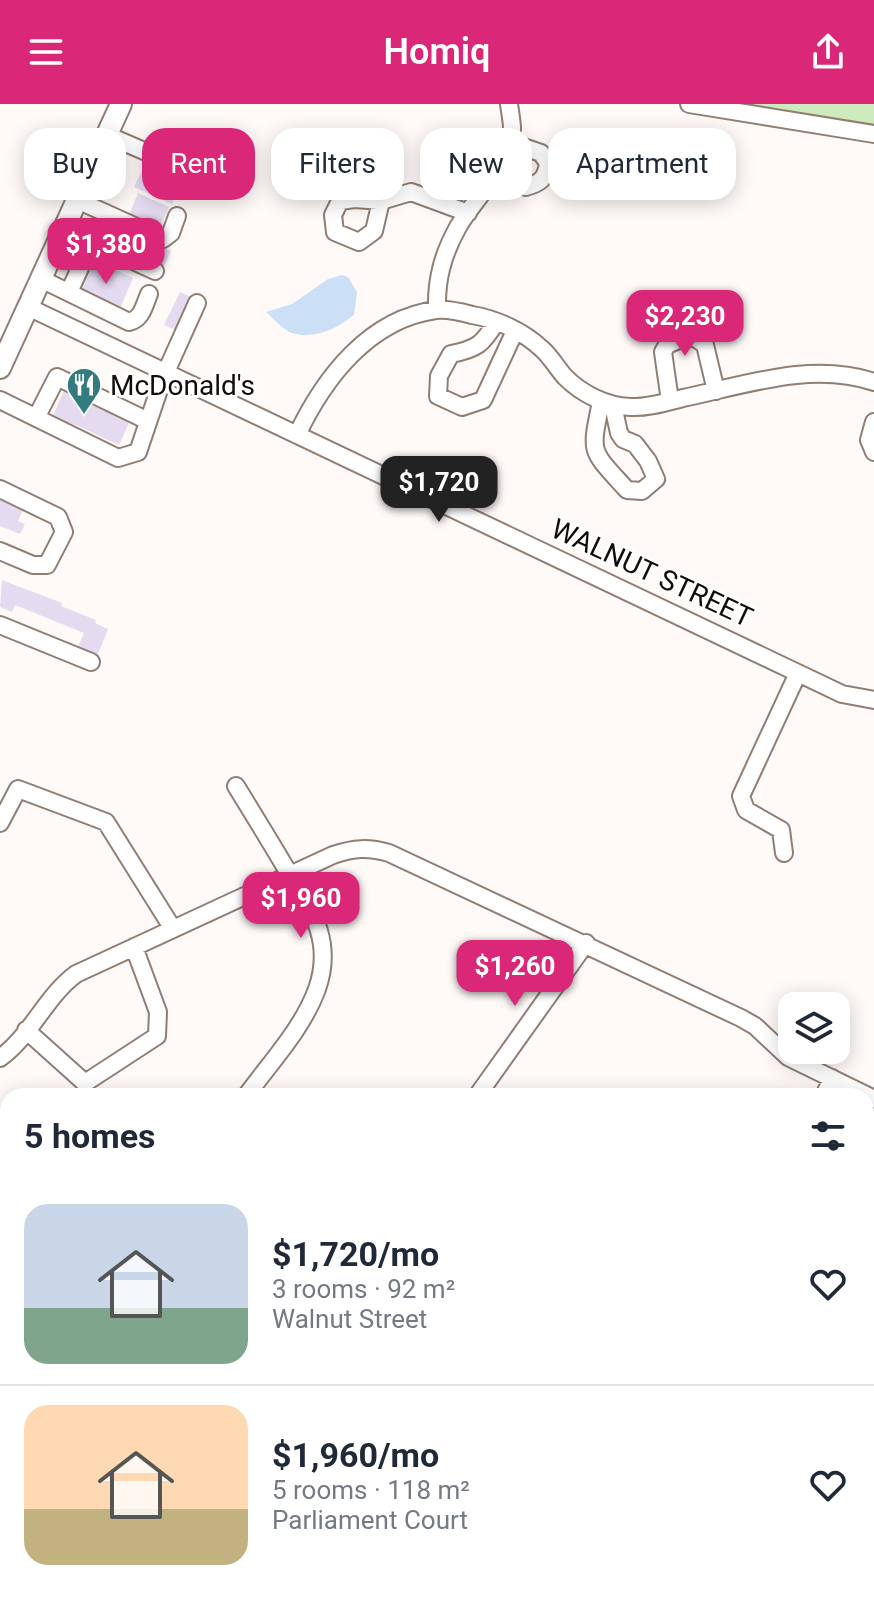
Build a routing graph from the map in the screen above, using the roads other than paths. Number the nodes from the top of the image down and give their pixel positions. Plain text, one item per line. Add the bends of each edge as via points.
1 (121, 104) edge
2 (509, 104) edge
3 (689, 104) edge
4 (110, 128) edge
5 (512, 128) edge
6 (874, 134) edge
7 (532, 150) edge
8 (532, 185) edge
9 (77, 200) joint
10 (477, 200) edge
11 (381, 201) dead end
12 (468, 213) junction
13 (177, 216) dead end
14 (64, 229) junction
15 (54, 251) junction
16 (155, 271) dead end
17 (41, 279) junction
18 (69, 292) junction
19 (149, 294) dead end
20 (197, 303) dead end
21 (28, 307) junction
22 (437, 310) junction
23 (496, 322) junction
24 (515, 331) junction
25 (0, 368) edge
26 (165, 372) junction
27 (874, 382) edge
28 (716, 391) junction
29 (0, 400) edge
30 (670, 401) junction
31 (607, 403) junction
32 (36, 418) junction
33 (148, 421) junction
34 (874, 422) edge
35 (297, 435) junction
36 (874, 452) edge
37 (0, 489) edge
38 (0, 551) edge
39 (0, 625) edge
40 (91, 662) dead end
41 (798, 673) junction
42 (869, 700) edge
43 (236, 786) dead end
44 (0, 823) edge
45 (784, 853) dead end
46 (290, 874) junction
47 (173, 929) junction
48 (586, 943) junction
49 (134, 947) junction
50 (26, 1030) junction
51 (0, 1058) edge
52 (832, 1078) junction
53 (252, 1088) edge
54 (483, 1088) edge
55 (828, 1088) edge
56 (852, 1088) edge

1 - 4 main road
2 - 5 street
3 - 6 street
7 - 8 street via 548,163 547,174
9 - 13 street via 163,239
9 - 14 main road
10 - 12 street
11 - 12 street via 411,192
12 - 22 street via 443,258
14 - 15 main road
14 - 16 street
15 - 17 main road
15 - 18 street via 79,264
17 - 18 street
17 - 21 main road
18 - 19 street via 129,322 136,320
20 - 26 street
21 - 25 main road
21 - 26 street, WALNUT STREET
22 - 23 street
22 - 35 street via 403,319 371,336 328,382
23 - 24 street
23 - 24 street via 484,343 451,354 439,376 438,396 462,407 483,400
24 - 31 street via 542,349 566,378
26 - 33 street
26 - 35 street, WALNUT STREET
27 - 28 street via 805,372
28 - 30 street
28 - 30 street via 705,345 694,337 681,339 663,352
29 - 32 street
30 - 31 street via 632,407
31 - 31 street via 593,436 595,452 627,490 642,491 656,479 635,444 619,433
32 - 33 street via 118,458 138,452
32 - 33 street via 57,377
34 - 36 street via 869,440
35 - 41 street, WALNUT STREET
37 - 38 street via 58,517 64,532 47,565
39 - 40 street
41 - 42 street, WALNUT STREET
41 - 45 street via 741,796 746,810 781,830
43 - 46 street
44 - 47 street via 18,789 106,822
46 - 47 street
46 - 48 street via 355,848 372,848
46 - 53 street via 317,920 322,945 318,987
47 - 49 street
48 - 52 street via 741,1018 788,1057
48 - 54 street
49 - 50 street via 60,986
49 - 50 street via 158,1012 157,1036 85,1083
50 - 51 street
52 - 55 street
52 - 56 street

